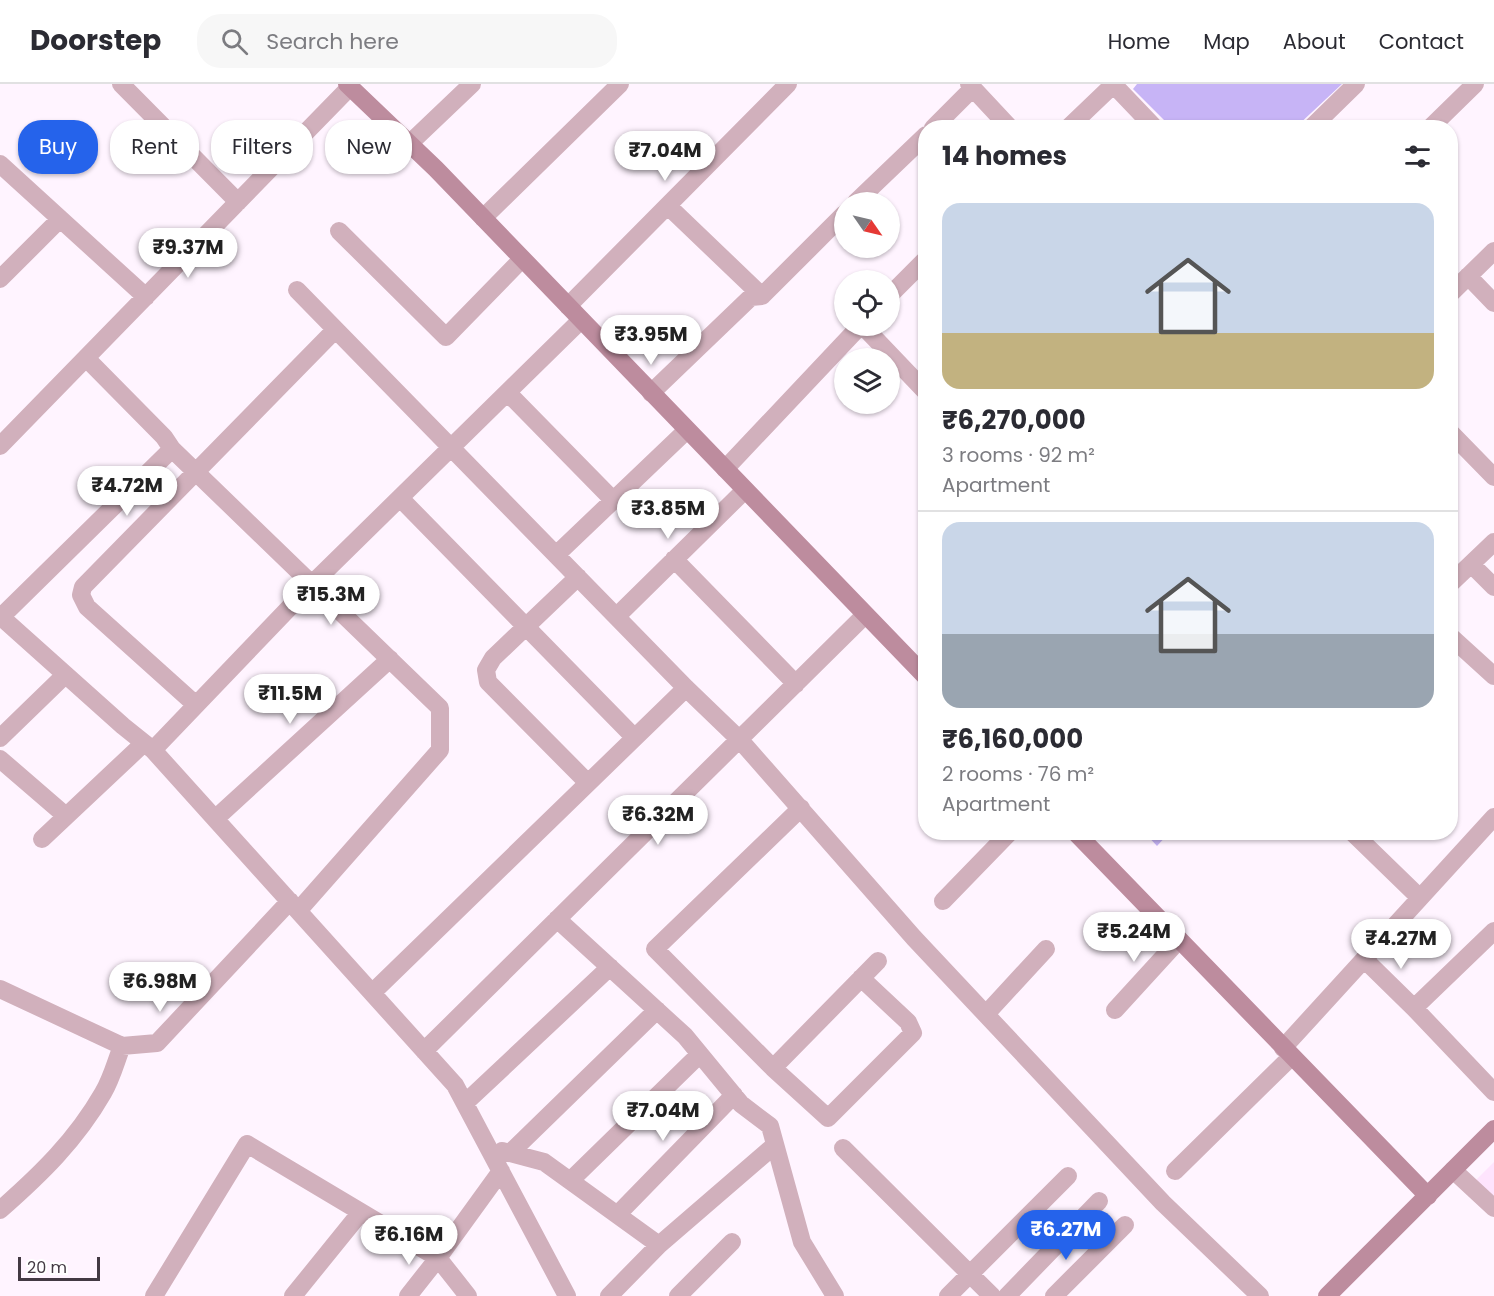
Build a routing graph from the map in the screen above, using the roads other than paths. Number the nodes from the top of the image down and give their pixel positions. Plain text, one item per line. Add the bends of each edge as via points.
1 (121, 84) edge
2 (472, 84) edge
3 (620, 84) edge
4 (788, 84) edge
5 (1114, 84) edge
6 (1356, 84) edge
7 (1475, 84) edge
8 (349, 86) edge
9 (971, 86) edge
10 (384, 120) edge
11 (940, 120) edge
12 (1003, 120) edge
13 (1076, 120) edge
14 (1148, 120) edge
15 (1319, 120) edge
16 (1438, 120) edge
17 (412, 141) edge
18 (918, 143) edge
19 (412, 147) edge
20 (0, 164) edge
21 (866, 192) edge
22 (238, 202) junction
23 (668, 206) junction
24 (483, 218) junction
25 (60, 219) junction
26 (834, 224) edge
27 (339, 231) dead end
28 (1494, 250) edge
29 (522, 259) junction
30 (918, 267) edge
31 (1468, 276) junction
32 (0, 279) edge
33 (900, 285) edge
34 (1458, 286) edge
35 (297, 290) dead end
36 (762, 296) junction
37 (146, 297) junction
38 (1494, 303) edge
39 (568, 306) junction
40 (581, 320) junction
41 (335, 330) junction
42 (851, 336) edge
43 (871, 336) edge
44 (86, 358) junction
45 (918, 384) edge
46 (508, 393) junction
47 (651, 393) junction
48 (687, 429) junction
49 (1458, 440) edge
50 (0, 446) edge
51 (450, 448) junction
52 (172, 449) junction
53 (725, 469) junction
54 (197, 472) junction
55 (1494, 477) edge
56 (745, 490) junction
57 (400, 498) junction
58 (613, 500) junction
59 (1494, 542) edge
60 (556, 555) junction
61 (674, 559) junction
62 (1471, 564) junction
63 (1458, 576) edge
64 (578, 577) junction
65 (313, 583) junction
66 (1494, 587) edge
67 (866, 615) junction
68 (1, 616) edge
69 (617, 616) junction
70 (526, 627) junction
71 (1458, 643) edge
72 (390, 659) junction
73 (918, 669) edge
74 (65, 675) junction
75 (1494, 676) edge
76 (796, 684) junction
77 (686, 688) junction
78 (196, 705) junction
79 (634, 737) junction
80 (0, 738) edge
81 (740, 740) junction
82 (148, 747) junction
83 (0, 759) edge
84 (588, 783) junction
85 (801, 808) junction
86 (66, 816) junction
87 (1494, 817) edge
88 (215, 819) junction
89 (42, 839) dead end
90 (1002, 840) edge
91 (1083, 840) edge
92 (1360, 840) edge
93 (1420, 898) junction
94 (943, 901) dead end
95 (294, 906) junction
96 (557, 919) junction
97 (1494, 931) edge
98 (1179, 940) junction
99 (1046, 949) dead end
100 (1364, 959) junction
101 (878, 961) dead end
102 (610, 967) junction
103 (861, 978) junction
104 (0, 989) edge
105 (372, 993) junction
106 (1414, 1008) junction
107 (657, 1010) junction
108 (1114, 1010) dead end
109 (986, 1014) junction
110 (122, 1046) junction
111 (424, 1050) junction
112 (1287, 1052) junction
113 (700, 1054) junction
114 (773, 1068) junction
115 (1494, 1092) edge
116 (734, 1095) junction
117 (465, 1103) junction
118 (1494, 1129) edge
119 (775, 1145) junction
120 (488, 1148) junction
121 (843, 1148) dead end
122 (510, 1153) junction
123 (1453, 1170) junction
124 (501, 1171) junction
125 (1175, 1171) dead end
126 (1068, 1176) dead end
127 (572, 1180) junction
128 (1428, 1196) junction
129 (1099, 1201) dead end
130 (1494, 1208) edge
131 (0, 1210) edge
132 (361, 1212) junction
133 (618, 1214) junction
134 (1125, 1225) dead end
135 (732, 1242) dead end
136 (659, 1245) junction
137 (438, 1258) junction
138 (970, 1275) junction
139 (154, 1296) edge
140 (293, 1296) edge
141 (408, 1296) edge
142 (468, 1296) edge
143 (567, 1296) edge
144 (609, 1296) edge
145 (678, 1296) edge
146 (835, 1296) edge
147 (948, 1296) edge
148 (992, 1296) edge
149 (1007, 1296) edge
150 (1054, 1296) edge
151 (1260, 1296) edge
152 (1327, 1296) edge

1 - 22 street
2 - 17 street
3 - 24 street
4 - 23 street
5 - 13 street
5 - 14 street
6 - 15 street
7 - 16 street
8 - 10 street
8 - 22 street
9 - 11 street
9 - 12 street
18 - 21 street
19 - 24 street
20 - 25 street
22 - 37 street
23 - 36 street
23 - 39 street
24 - 29 street
25 - 32 street
25 - 37 street
26 - 36 street
27 - 29 street via 446,337
28 - 31 street
29 - 39 street
30 - 33 street
31 - 34 street
31 - 38 street
35 - 41 street
36 - 47 street via 751,297
37 - 44 street
39 - 40 street
40 - 46 street
40 - 47 street
41 - 51 street
41 - 54 street
42 - 53 street
43 - 45 street
44 - 50 street
44 - 52 street
46 - 51 street
46 - 58 street
47 - 48 street
48 - 53 street
48 - 58 street
49 - 55 street
51 - 57 street
51 - 60 street
52 - 54 street
52 - 68 street
53 - 56 street
54 - 65 street
54 - 78 street via 83,587 81,595 87,608
56 - 61 street
56 - 67 street
57 - 65 street
57 - 70 street
58 - 60 street
59 - 62 street
60 - 64 street
61 - 69 street
61 - 76 street
62 - 63 street
62 - 66 street
64 - 69 street
64 - 70 street
65 - 72 street
65 - 78 street
67 - 73 street
67 - 76 street
68 - 74 street
69 - 77 street
70 - 79 street
70 - 84 street via 493,658 486,670 488,682
71 - 75 street
72 - 88 street
72 - 95 street via 440,708 440,750
74 - 80 street
74 - 82 street
76 - 81 street
77 - 79 street
77 - 81 street
78 - 82 street
79 - 84 street
81 - 85 street
81 - 96 street
82 - 86 street
82 - 88 street
83 - 86 street
84 - 105 street
85 - 109 street
85 - 114 street via 655,949
86 - 89 street
87 - 93 street
88 - 95 street
90 - 94 street
91 - 98 street
92 - 93 street
93 - 100 street
95 - 105 street
95 - 110 street via 157,1043
96 - 102 street
96 - 111 street
97 - 106 street
98 - 108 street
98 - 112 street
99 - 109 street
100 - 106 street
100 - 112 street
101 - 103 street
102 - 107 street
102 - 117 street
103 - 114 street
103 - 114 street via 908,1022 913,1033 828,1118
104 - 110 street
105 - 111 street
106 - 115 street
107 - 113 street
107 - 122 street
109 - 151 street via 1163,1203
110 - 131 street via 104,1091 74,1136 41,1174
111 - 117 street via 455,1084
112 - 125 street
112 - 128 street
113 - 116 street
113 - 127 street
116 - 119 street via 770,1126
116 - 133 street
117 - 120 street
118 - 123 street
119 - 136 street
119 - 146 street via 802,1242
120 - 122 street
120 - 124 street
121 - 138 street
122 - 127 street via 544,1162
123 - 128 street
123 - 130 street
124 - 137 street
124 - 143 street
126 - 138 street
127 - 133 street
128 - 152 street
129 - 149 street
132 - 137 street
132 - 139 street via 247,1144
132 - 140 street
133 - 136 street
134 - 150 street
135 - 145 street
136 - 144 street
137 - 141 street
137 - 142 street
138 - 147 street
138 - 148 street

